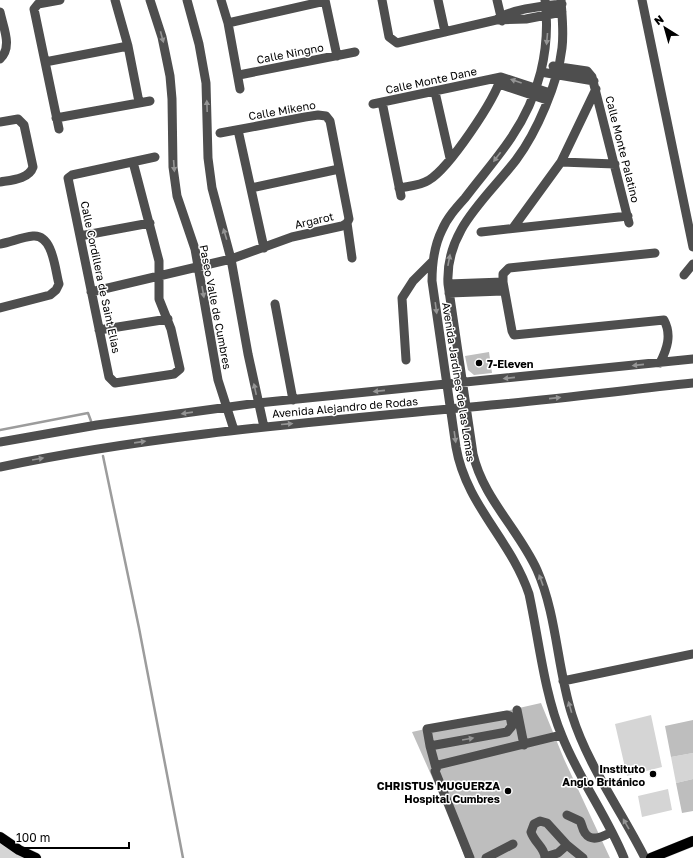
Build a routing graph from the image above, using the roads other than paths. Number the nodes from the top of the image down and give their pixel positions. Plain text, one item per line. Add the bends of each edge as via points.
1 (60, 0) edge
2 (115, 0) edge
3 (150, 0) edge
4 (187, 0) edge
5 (221, 0) edge
6 (382, 0) edge
7 (438, 0) edge
8 (497, 0) edge
9 (642, 0) edge
10 (325, 1) edge
11 (562, 5) edge
12 (546, 7) edge
13 (0, 12) edge
14 (499, 19) junction
15 (228, 23) junction
16 (445, 32) junction
17 (128, 46) junction
18 (355, 52) dead end
19 (337, 56) junction
20 (0, 59) edge
21 (45, 62) junction
22 (542, 68) junction
23 (557, 71) junction
24 (239, 75) junction
25 (498, 80) junction
26 (595, 85) junction
27 (240, 89) dead end
28 (535, 91) junction
29 (435, 92) junction
30 (548, 97) junction
31 (150, 101) dead end
32 (139, 102) junction
33 (56, 118) junction
34 (329, 119) joint
35 (0, 122) edge
36 (59, 129) dead end
37 (238, 130) junction
38 (220, 133) dead end
39 (155, 157) dead end
40 (450, 158) junction
41 (133, 162) junction
42 (561, 162) junction
43 (615, 164) junction
44 (339, 169) junction
45 (0, 182) edge
46 (251, 188) junction
47 (447, 221) junction
48 (150, 223) junction
49 (347, 223) junction
50 (513, 228) junction
51 (460, 230) junction
52 (481, 232) dead end
53 (80, 236) junction
54 (0, 244) edge
55 (693, 247) edge
56 (264, 248) junction
57 (655, 253) dead end
58 (352, 258) dead end
59 (231, 259) junction
60 (433, 261) junction
61 (693, 264) edge
62 (199, 267) junction
63 (684, 275) dead end
64 (160, 276) junction
65 (503, 286) junction
66 (449, 288) junction
67 (91, 292) junction
68 (275, 304) dead end
69 (0, 308) edge
70 (168, 319) junction
71 (99, 330) junction
72 (693, 359) edge
73 (406, 360) dead end
74 (660, 363) junction
75 (463, 382) junction
76 (693, 383) edge
77 (447, 384) junction
78 (293, 400) junction
79 (258, 403) junction
80 (226, 407) junction
81 (466, 408) junction
82 (450, 409) junction
83 (264, 427) junction
84 (234, 430) junction
85 (0, 442) edge
86 (0, 467) edge
87 (693, 654) edge
88 (563, 681) junction
89 (517, 710) dead end
90 (561, 735) junction
91 (524, 745) junction
92 (430, 746) junction
93 (436, 768) junction
94 (567, 815) dead end
95 (612, 832) junction
96 (0, 837) edge
97 (693, 841) edge
98 (513, 844) dead end
99 (567, 845) junction
100 (560, 856) edge
101 (36, 858) edge
102 (470, 858) edge
103 (486, 858) edge
104 (545, 858) edge
105 (583, 858) edge
106 (624, 858) edge
107 (645, 858) edge
108 (651, 858) edge

1 - 21 street via 38,4 34,11
2 - 17 street
3 -> 62 street, Paseo Valle de Cumbres via 170,76 173,167 177,196
59 -> 4 street, Paseo Valle de Cumbres via 211,182 206,83
5 - 15 street
6 - 16 street via 391,39 397,43
7 - 16 street
8 - 14 street
9 - 55 street
10 - 15 street, Calle Ningno
10 - 19 street, Calle Ningno
11 - 12 street
11 - 23 street, Avenida Jardines de las Lomas via 562,50
12 - 14 street
12 -> 22 street, Avenida Jardines de las Lomas via 548,31
13 - 20 street via 8,46
14 - 16 street
15 - 24 street
17 - 21 street
17 - 32 street
18 - 19 street
19 - 24 street, Calle Ningno
21 - 33 street
22 - 23 street
22 - 28 street, Avenida Jardines de las Lomas
23 - 26 street
23 - 30 street, Avenida Jardines de las Lomas
24 - 27 street
25 - 28 street
25 - 29 street, Calle Monte Dane
25 - 40 street via 482,116
26 - 42 street
26 - 43 street, Calle Monte Palatino
28 - 30 street
28 -> 47 street, Avenida Jardines de las Lomas via 512,138
29 - 40 street
29 - 40 street, Calle Monte Dane via 377,103 400,192 429,180
30 - 51 street, Avenida Jardines de las Lomas via 530,138 516,160
31 - 32 street
32 - 33 street
33 - 36 street
34 - 37 street, Calle Mikeno via 325,115 318,115
34 - 44 street, Argarot
35 - 45 street via 18,119 24,125 32,167 31,173 26,176
37 - 38 street, Calle Mikeno
37 - 46 street
39 - 41 street
41 - 48 street
41 - 53 street, Calle Cordillera de Saint Elias via 69,177
42 - 43 street
42 - 50 street
43 - 50 street, Calle Monte Palatino via 629,220
44 - 46 street
44 - 49 street, Argarot
46 - 56 street
47 - 51 street
47 - 60 street, Avenida Jardines de las Lomas via 438,240
48 - 53 street
48 - 64 street via 160,261
49 - 56 street, Argarot via 292,237
49 - 58 street
50 - 52 street
66 -> 51 street, Avenida Jardines de las Lomas via 449,260
53 - 67 street, Calle Cordillera de Saint Elias
54 - 69 street via 35,236 42,237 49,243 59,284 50,295
56 - 59 street, Argarot
57 - 65 street via 509,268 503,274
59 - 62 street, Argarot
79 -> 59 street, Paseo Valle de Cumbres
60 - 73 street via 402,298
60 -> 77 street, Avenida Jardines de las Lomas via 432,280
61 - 63 street
62 - 64 street, Argarot
62 -> 80 street, Paseo Valle de Cumbres via 216,373
64 - 67 street, Argarot
64 - 70 street via 159,298
65 - 66 street
65 - 74 street via 514,335 664,320 668,329 666,350
66 - 75 street, Avenida Jardines de las Lomas
67 - 71 street, Calle Cordillera de Saint Elias
68 - 78 street
70 - 71 street
70 - 71 street, Calle Cordillera de Saint Elias via 180,366 179,371 120,383 112,382 109,377
72 - 74 street, Avenida Alejandro de Rodas
74 -> 75 street, Avenida Alejandro de Rodas
75 - 77 street, Avenida Alejandro de Rodas
75 - 81 street, Avenida Jardines de las Lomas
81 -> 76 street, Avenida Alejandro de Rodas
77 -> 78 street, Avenida Alejandro de Rodas
77 - 82 street, Avenida Jardines de las Lomas
78 - 79 street, Avenida Alejandro de Rodas
79 - 80 street, Avenida Alejandro de Rodas
79 - 83 street, Paseo Valle de Cumbres
80 - 84 street, Paseo Valle de Cumbres
80 -> 85 street, Avenida Alejandro de Rodas
81 - 82 street, Avenida Alejandro de Rodas
88 -> 81 street, Avenida Jardines de las Lomas via 542,584 525,546 478,474
83 -> 82 street, Avenida Alejandro de Rodas
82 -> 90 street, Avenida Jardines de las Lomas via 458,462 467,486 518,565 529,594 551,701
83 - 84 street, Avenida Alejandro de Rodas
86 -> 84 street, Avenida Alejandro de Rodas via 101,448
87 - 88 street
107 -> 88 street, Avenida Jardines de las Lomas via 582,743
89 - 91 street
90 - 91 street
90 - 95 street, Avenida Jardines de las Lomas
91 - 93 street via 444,762
92 -> 92 street via 504,733 511,729 512,722 507,715 427,729
92 - 93 street
93 - 102 street
94 - 95 street via 580,821 585,834 589,837 597,838
95 - 106 street, Avenida Jardines de las Lomas
96 - 101 main road
97 - 108 main road
98 - 103 street
99 - 100 street
99 - 104 street via 547,822 537,822 532,835 545,853
99 - 105 street
100 - 104 street

